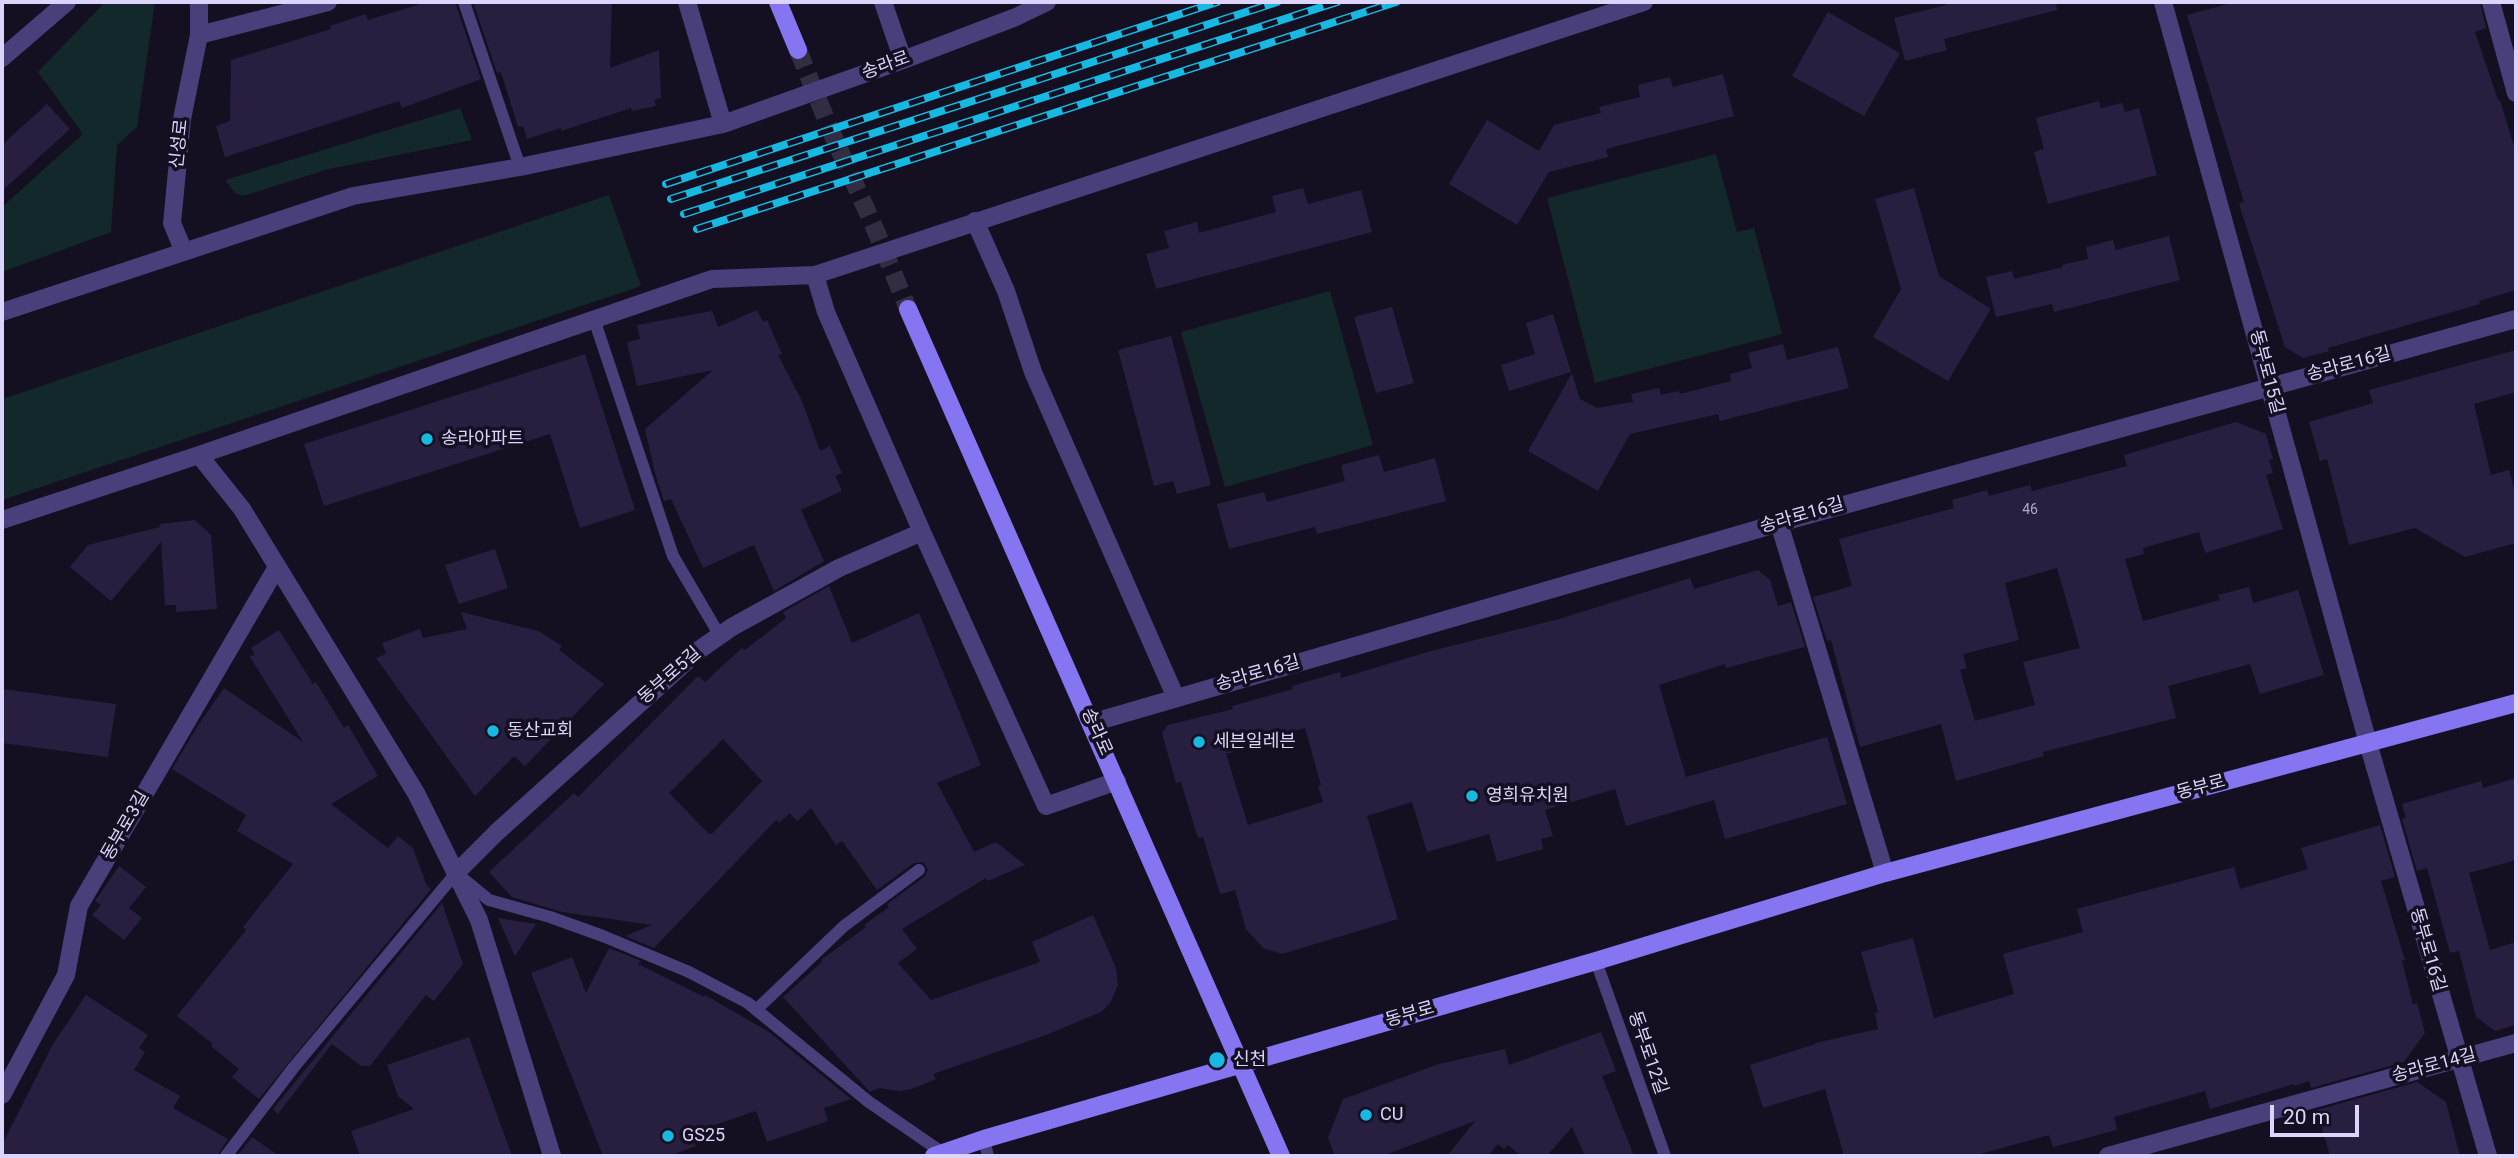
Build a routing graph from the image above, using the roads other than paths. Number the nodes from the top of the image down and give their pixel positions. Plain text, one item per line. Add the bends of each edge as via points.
1 (67, 2) edge
2 (199, 2) edge
3 (328, 2) edge
4 (464, 2) edge
5 (687, 2) edge
6 (778, 2) edge
7 (883, 2) edge
8 (1047, 2) edge
9 (1644, 2) edge
10 (2163, 2) edge
11 (2491, 2) edge
12 (199, 35) junction
13 (798, 50) tunnel mouth
14 (2, 58) edge
15 (903, 60) junction
16 (2516, 93) edge
17 (723, 124) junction
18 (520, 167) junction
19 (975, 221) junction
20 (184, 252) junction
21 (815, 275) junction
22 (908, 309) tunnel mouth
23 (2, 312) edge
24 (594, 319) junction
25 (2516, 319) edge
26 (2270, 386) junction
27 (199, 455) junction
28 (2, 520) edge
29 (1779, 523) junction
30 (922, 533) junction
31 (277, 567) junction
32 (720, 636) junction
33 (1176, 698) junction
34 (2516, 703) edge
35 (1091, 723) junction
36 (2368, 743) junction
37 (1116, 781) junction
38 (919, 870) dead end
39 (456, 873) junction
40 (1885, 873) junction
41 (1596, 961) junction
42 (756, 1010) junction
43 (2516, 1043) edge
44 (2458, 1059) junction
45 (1241, 1063) junction
46 (3, 1090) edge
47 (986, 1148) edge
48 (939, 1155) edge
49 (226, 1156) edge
50 (552, 1156) edge
51 (1281, 1156) edge
52 (1665, 1156) edge
53 (2108, 1156) edge
54 (2488, 1156) edge

1 - 14 street
2 - 12 street, 신성로
3 - 12 street
4 - 18 lane
5 - 17 street
6 - 13 main road
7 - 15 street
8 - 15 street, 송라로
9 - 19 street
10 - 26 street, 동부로15길
11 - 16 street
12 - 20 street, 신성로 via 182,119 172,223
15 - 17 street, 송라로
17 - 18 street, 송라로
18 - 20 street, 송라로 via 352,197
19 - 21 street
19 - 33 street via 1006,291 1033,372
20 - 23 street, 송라로
21 - 24 street via 712,279
21 - 30 street via 826,312
22 - 35 main road, 송라로
24 - 27 street
24 - 32 lane via 673,556
25 - 26 street, 송라로16길
26 - 29 street, 송라로16길
26 - 36 street, 동부로15길
27 - 28 street
27 - 31 street via 242,509
29 - 33 street, 송라로16길
29 - 40 street
30 - 32 street, 동부로5길 via 839,568
30 - 37 street via 1046,806
31 - 39 street via 416,793
31 - 46 street, 동부로3길 via 79,906 66,975
32 - 39 street, 동부로5길 via 621,720
33 - 35 street, 송라로16길
34 - 36 main road, 동부로
35 - 37 main road, 송라로
36 - 40 main road, 동부로
36 - 44 street, 동부로16길
37 - 45 main road, 송라로
38 - 42 lane via 844,926
39 - 42 lane via 489,900 603,936 689,972
39 - 49 lane
39 - 50 street via 479,920
40 - 41 main road, 동부로
41 - 45 main road, 동부로
41 - 52 lane, 동부로12길
42 - 48 lane
43 - 44 street, 송라로14길
44 - 53 street, 송라로14길
44 - 54 street, 동부로16길
45 - 47 main road, 동부로
45 - 51 main road, 송라로
47 - 48 main road, 동부로

